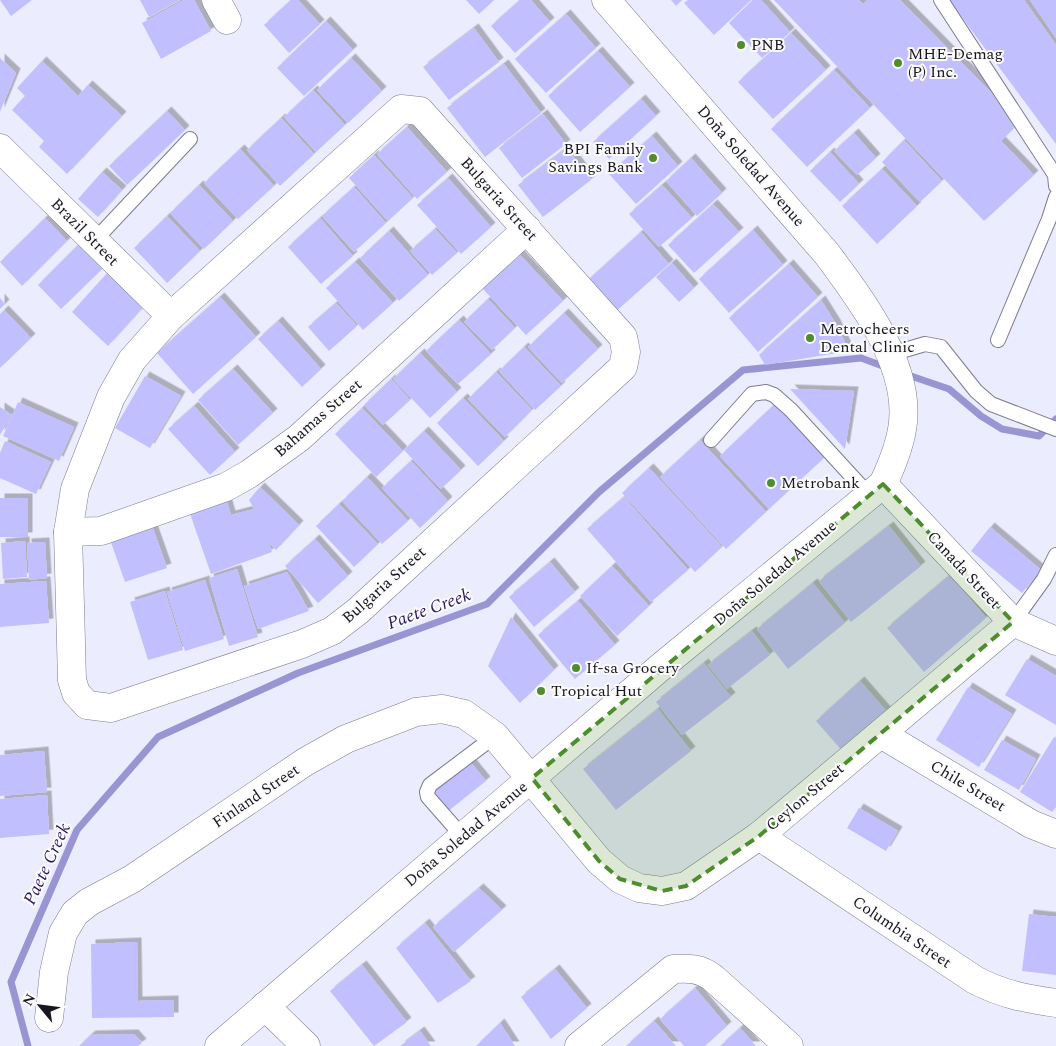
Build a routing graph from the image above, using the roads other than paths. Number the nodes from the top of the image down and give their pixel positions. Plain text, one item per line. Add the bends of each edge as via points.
1 (606, 0) edge
2 (941, 0) edge
3 (190, 139) dead end
4 (0, 148) edge
5 (1056, 186) edge
6 (1056, 197) edge
7 (527, 229) junction
8 (95, 240) junction
9 (171, 316) junction
10 (998, 340) dead end
11 (892, 356) junction
12 (1056, 429) edge
13 (711, 440) dead end
14 (876, 489) junction
15 (68, 532) junction
16 (1056, 555) edge
17 (1014, 622) junction
18 (1056, 641) edge
19 (881, 734) junction
20 (495, 736) junction
21 (532, 778) junction
22 (1056, 834) edge
23 (759, 836) junction
24 (463, 837) junction
25 (1056, 1003) edge
26 (265, 1006) junction
27 (49, 1018) dead end
28 (219, 1046) edge
29 (306, 1046) edge
30 (579, 1046) edge
31 (789, 1046) edge

1 - 11 street, Doña Soledad Avenue via 828,254 860,299
2 - 5 lane via 1055,174
3 - 8 lane
4 - 8 street, Brazil Street
6 - 10 lane
7 - 9 street, Bulgaria Street via 420,111 401,109
7 - 15 street, Bahamas Street via 298,438 250,474 226,488 101,531
7 - 15 street, Bulgaria Street via 624,338 626,352 622,366 364,606 332,631 111,708 87,705 76,693 72,680
8 - 9 street, Brazil Street
9 - 15 street, Bulgaria Street via 132,360 111,398 75,489
11 - 12 lane via 926,344 941,347 976,391 991,404
11 - 14 street, Doña Soledad Avenue via 902,398 902,429 893,464
13 - 14 lane via 752,394 766,392 791,410
14 - 17 street, Canada Street
14 - 21 street, Doña Soledad Avenue
16 - 17 lane, Ceylon Street via 1044,579
17 - 18 street, Canada Street
17 - 19 street, Ceylon Street
19 - 22 street, Chile Street via 1031,824
19 - 23 street, Ceylon Street
20 - 21 street, Finland Street
20 - 24 lane via 430,785 427,792
20 - 27 street, Finland Street via 464,714 452,710 429,710 346,739 305,762 132,879 75,913 63,933 54,972
21 - 23 street, Ceylon Street via 599,861 620,879 639,888 662,891 686,886
21 - 24 street, Doña Soledad Avenue
23 - 25 street, Columbia Street via 975,980 1020,999
24 - 26 street, Doña Soledad Avenue
26 - 28 street, Doña Soledad Avenue
26 - 29 street
30 - 31 street via 673,969 687,968 702,970 713,978

